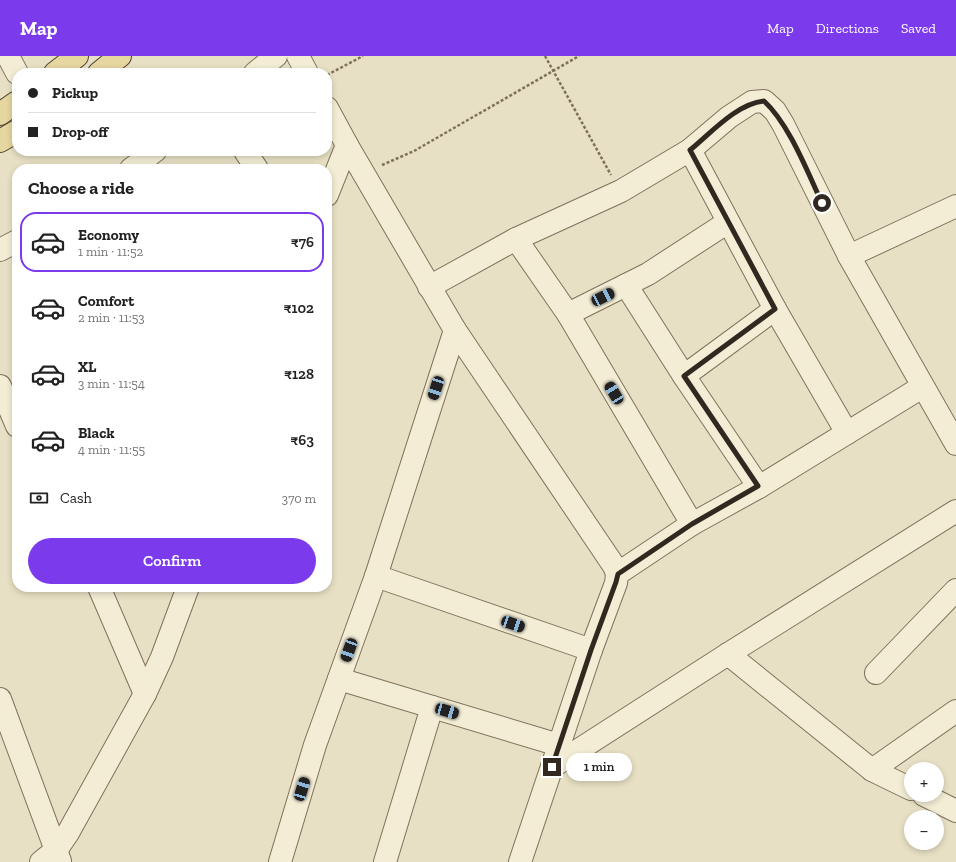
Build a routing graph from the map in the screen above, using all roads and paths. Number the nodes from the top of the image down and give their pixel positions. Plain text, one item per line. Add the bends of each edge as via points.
1 (8, 56) edge
2 (77, 56) edge
3 (120, 56) edge
4 (276, 56) edge
5 (298, 56) edge
6 (363, 56) edge
7 (545, 56) edge
8 (579, 56) edge
9 (14, 68) edge
10 (61, 68) edge
11 (105, 68) edge
12 (261, 68) edge
13 (304, 68) edge
14 (332, 72) edge
15 (553, 72) junction
16 (12, 106) edge
17 (0, 114) edge
18 (332, 117) edge
19 (347, 145) junction
20 (690, 150) junction
21 (363, 174) junction
22 (332, 182) edge
23 (621, 191) junction
24 (956, 206) edge
25 (728, 222) junction
26 (516, 239) junction
27 (12, 244) edge
28 (0, 250) edge
29 (849, 256) junction
30 (626, 285) junction
31 (429, 286) junction
32 (775, 309) junction
33 (568, 314) junction
34 (455, 330) junction
35 (684, 376) junction
36 (0, 386) edge
37 (922, 387) junction
38 (12, 424) edge
39 (847, 433) junction
40 (956, 444) edge
41 (758, 486) junction
42 (956, 511) edge
43 (692, 524) junction
44 (618, 574) junction
45 (376, 576) junction
46 (956, 590) edge
47 (101, 592) edge
48 (181, 593) edge
49 (591, 650) junction
50 (728, 654) junction
51 (876, 673) dead end
52 (339, 679) junction
53 (145, 694) junction
54 (0, 699) edge
55 (432, 707) junction
56 (956, 711) edge
57 (559, 745) junction
58 (552, 767) junction
59 (872, 770) junction
60 (904, 786) edge
61 (938, 802) edge
62 (956, 811) edge
63 (53, 858) edge
64 (280, 862) edge
65 (385, 862) edge
66 (520, 862) edge

1 - 9 street
2 - 10 main road
3 - 11 main road
4 - 12 street
5 - 13 street
6 - 14 path
7 - 15 path
8 - 15 path
15 - 21 path via 414,151
15 - 23 path via 604,166
16 - 17 main road
18 - 19 street
19 - 21 street
19 - 22 street
20 - 23 street
20 - 25 street
20 - 29 street via 735,113 752,102 764,101 775,110 783,124
21 - 31 street
23 - 26 street
24 - 29 street
25 - 30 street via 648,274
25 - 32 street
26 - 31 street
26 - 33 street
27 - 28 street
29 - 37 street
30 - 33 street
30 - 35 street
31 - 34 street
32 - 35 street
32 - 39 street
33 - 43 street
34 - 44 street
34 - 45 street
35 - 41 street
36 - 38 street
37 - 39 street
37 - 40 street
39 - 41 street
41 - 43 street
42 - 50 street
43 - 44 street
44 - 49 street
45 - 49 street
45 - 52 street
46 - 51 street
47 - 53 street
48 - 53 street via 162,657
49 - 57 street
50 - 58 street
50 - 59 street
52 - 55 street
52 - 64 street via 315,745
53 - 63 street
54 - 63 street
55 - 57 street
55 - 65 street
56 - 59 street
57 - 58 street
58 - 66 street
59 - 60 street
61 - 62 street

